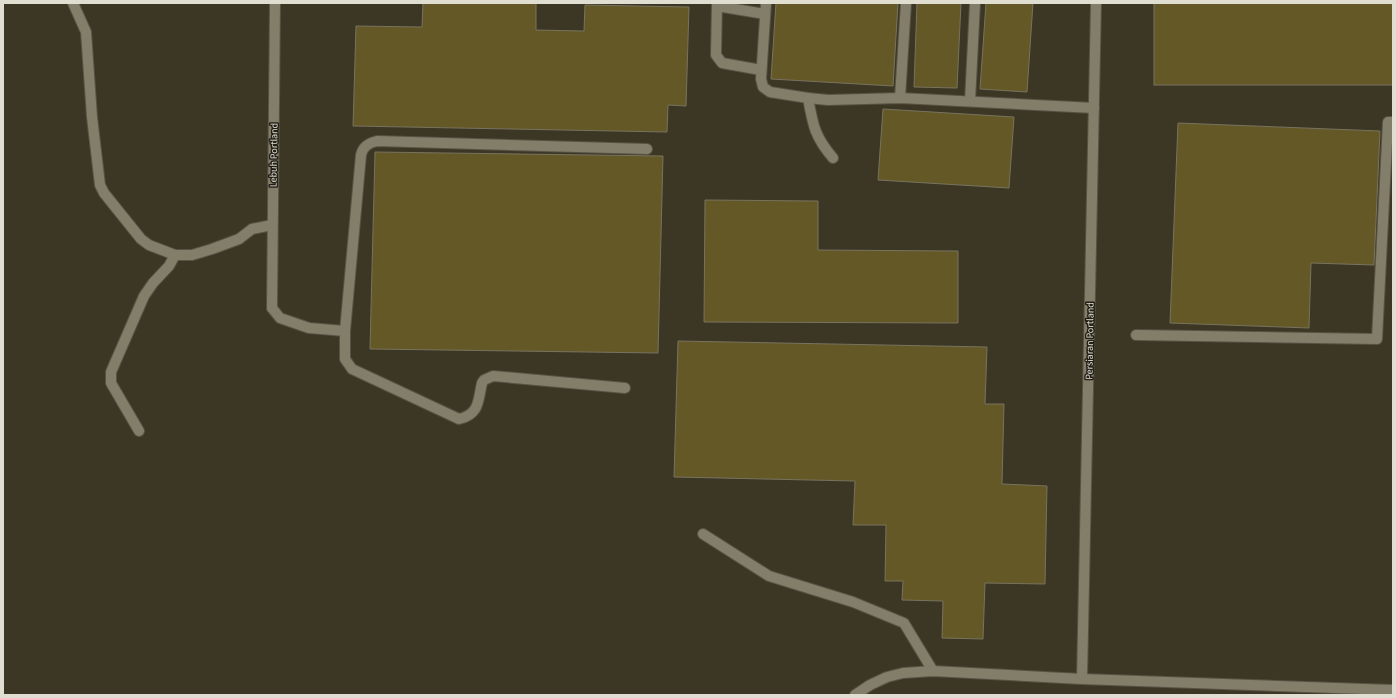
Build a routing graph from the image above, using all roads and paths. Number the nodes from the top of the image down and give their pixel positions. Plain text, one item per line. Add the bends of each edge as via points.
1 (73, 3) edge
2 (275, 3) edge
3 (766, 3) edge
4 (906, 3) edge
5 (975, 3) edge
6 (1096, 3) edge
7 (717, 5) edge
8 (765, 14) junction
9 (761, 70) junction
10 (808, 98) junction
11 (900, 98) junction
12 (970, 101) junction
13 (1094, 108) junction
14 (1393, 122) edge
15 (647, 149) dead end
16 (833, 158) dead end
17 (272, 225) junction
18 (175, 256) junction
19 (345, 331) junction
20 (1136, 335) dead end
21 (625, 388) dead end
22 (139, 431) dead end
23 (703, 534) dead end
24 (933, 670) junction
25 (1082, 679) junction
26 (1393, 690) edge
27 (855, 695) edge

1 - 18 street via 86,32 100,184 104,193 141,239
2 - 17 street, Lebuh Portland
3 - 8 street
4 - 11 street
5 - 12 street
6 - 13 street, Persiaran Portland
7 - 8 street
7 - 9 street via 716,55 722,63
8 - 9 street
9 - 10 street via 762,84 766,90
10 - 11 street
10 - 16 street via 812,123 818,137
11 - 12 street
12 - 13 street
13 - 25 street, Persiaran Portland
14 - 20 street via 1388,122 1377,339
15 - 19 street via 377,141 366,145 361,155
17 - 18 street via 252,229 240,239 212,249 192,255
17 - 19 street, Lebuh Portland via 272,308 280,318 309,328
18 - 22 street via 170,266 144,296 111,372 111,383
19 - 21 street via 345,359 352,369 459,418 472,414 482,383 493,376
23 - 24 street via 769,576 854,602 904,623
24 - 25 street
24 - 27 street via 887,677 870,684
25 - 26 street

